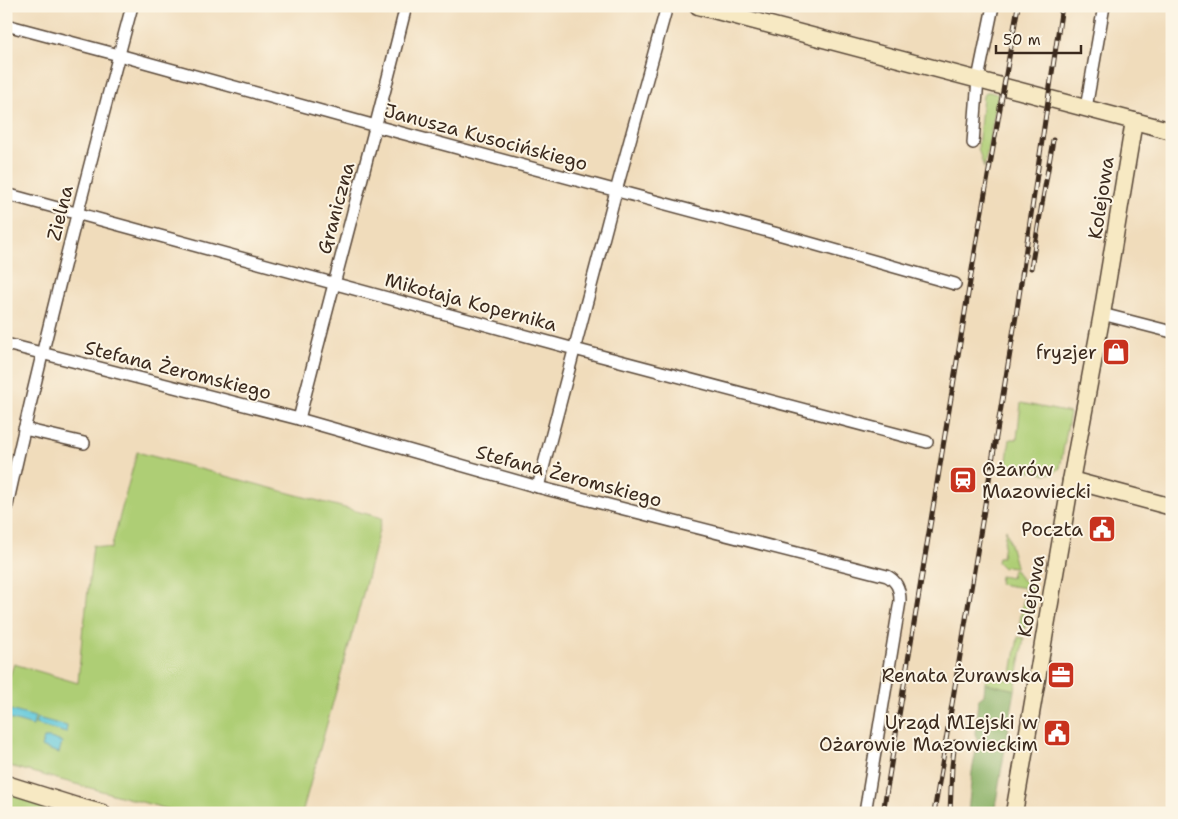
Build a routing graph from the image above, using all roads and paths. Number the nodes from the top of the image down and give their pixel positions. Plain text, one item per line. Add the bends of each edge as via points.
1 (132, 6) edge
2 (406, 6) edge
3 (666, 6) edge
4 (698, 6) edge
5 (992, 6) edge
6 (1104, 6) edge
7 (6, 25) edge
8 (118, 54) junction
9 (978, 79) junction
10 (1086, 108) junction
11 (1134, 121) junction
12 (376, 126) junction
13 (1172, 131) edge
14 (973, 143) dead end
15 (616, 190) junction
16 (6, 194) edge
17 (78, 213) junction
18 (334, 282) junction
19 (956, 284) dead end
20 (1102, 314) junction
21 (1172, 332) edge
22 (6, 344) edge
23 (575, 348) junction
24 (43, 353) junction
25 (299, 419) junction
26 (24, 429) junction
27 (927, 442) dead end
28 (84, 444) dead end
29 (1071, 480) junction
30 (538, 487) junction
31 (1172, 507) edge
32 (6, 510) edge
33 (6, 784) edge
34 (102, 813) edge
35 (865, 813) edge
36 (1014, 813) edge

1 - 8 street, Zielna
2 - 12 street, Graniczna
3 - 15 street
4 - 9 street
5 - 9 street
6 - 10 street
7 - 8 street, Janusza Kusocińskiego
8 - 12 street, Janusza Kusocińskiego
8 - 17 street, Zielna
9 - 10 street
9 - 14 street
10 - 11 street
11 - 13 street
11 - 20 street, Kolejowa
12 - 15 street, Janusza Kusocińskiego
12 - 18 street, Graniczna
15 - 19 street, Janusza Kusocińskiego
15 - 23 street
16 - 17 street, Mikołaja Kopernika
17 - 18 street, Mikołaja Kopernika
17 - 24 street, Zielna
18 - 23 street, Mikołaja Kopernika
18 - 25 street, Graniczna
20 - 21 street
20 - 29 street, Kolejowa
22 - 24 street, Stefana Żeromskiego
23 - 27 street, Mikołaja Kopernika
23 - 30 street
24 - 25 street, Stefana Żeromskiego
24 - 26 street, Zielna
25 - 30 street, Stefana Żeromskiego
26 - 28 street
26 - 32 street, Zielna
29 - 31 street
29 - 36 street, Kolejowa
30 - 35 street, Stefana Żeromskiego via 892,578 899,588 900,601
33 - 34 street

